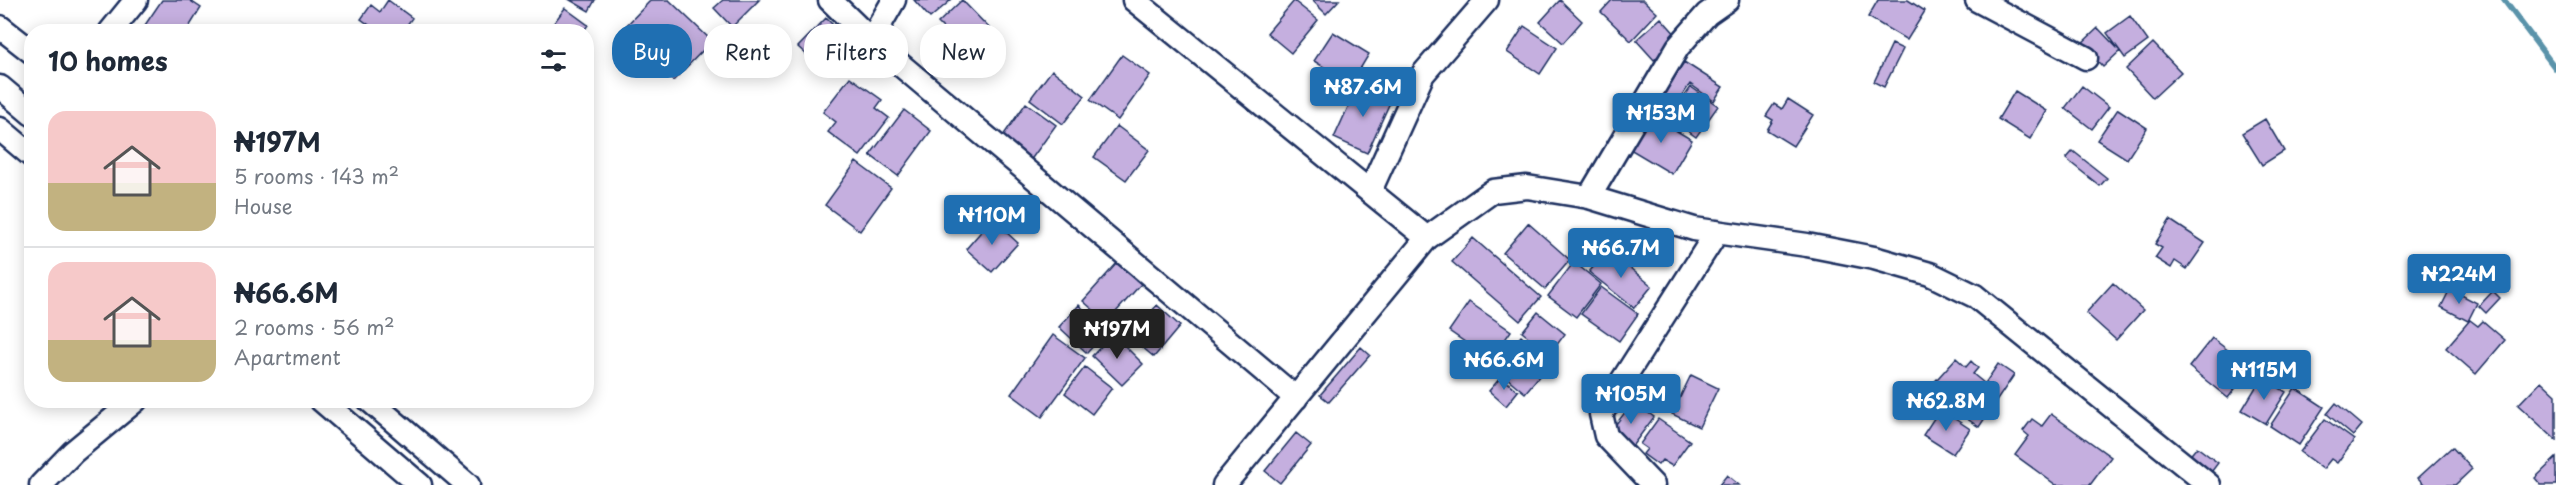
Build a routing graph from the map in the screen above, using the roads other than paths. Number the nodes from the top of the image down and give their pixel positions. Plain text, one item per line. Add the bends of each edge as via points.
1 (136, 0) edge
2 (830, 0) edge
3 (894, 0) edge
4 (1134, 0) edge
5 (1487, 0) edge
6 (1727, 0) edge
7 (1977, 0) edge
8 (116, 24) edge
9 (855, 24) edge
10 (880, 24) edge
11 (0, 27) edge
12 (24, 46) edge
13 (2086, 58) dead end
14 (908, 71) edge
15 (0, 87) edge
16 (24, 107) edge
17 (0, 129) edge
18 (24, 149) edge
19 (1370, 191) junction
20 (1589, 197) junction
21 (1717, 232) junction
22 (1427, 238) junction
23 (1296, 398) junction
24 (126, 408) edge
25 (330, 408) edge
26 (378, 408) edge
27 (41, 485) edge
28 (420, 485) edge
29 (468, 485) edge
30 (1224, 485) edge
31 (1653, 485) edge
32 (2209, 485) edge

1 - 8 street
2 - 9 street
3 - 10 street
4 - 19 street
5 - 19 street via 1423,74
6 - 20 street via 1707,14 1678,47
7 - 13 street
11 - 12 street
14 - 23 street
15 - 16 street
17 - 18 street
19 - 22 street
20 - 21 street via 1694,229
20 - 22 street via 1527,187 1493,191
21 - 31 street via 1601,414 1606,436
21 - 32 street via 1874,258 1930,274 1975,296
22 - 23 street
23 - 30 street
24 - 27 street via 73,452
25 - 28 street
26 - 29 street

